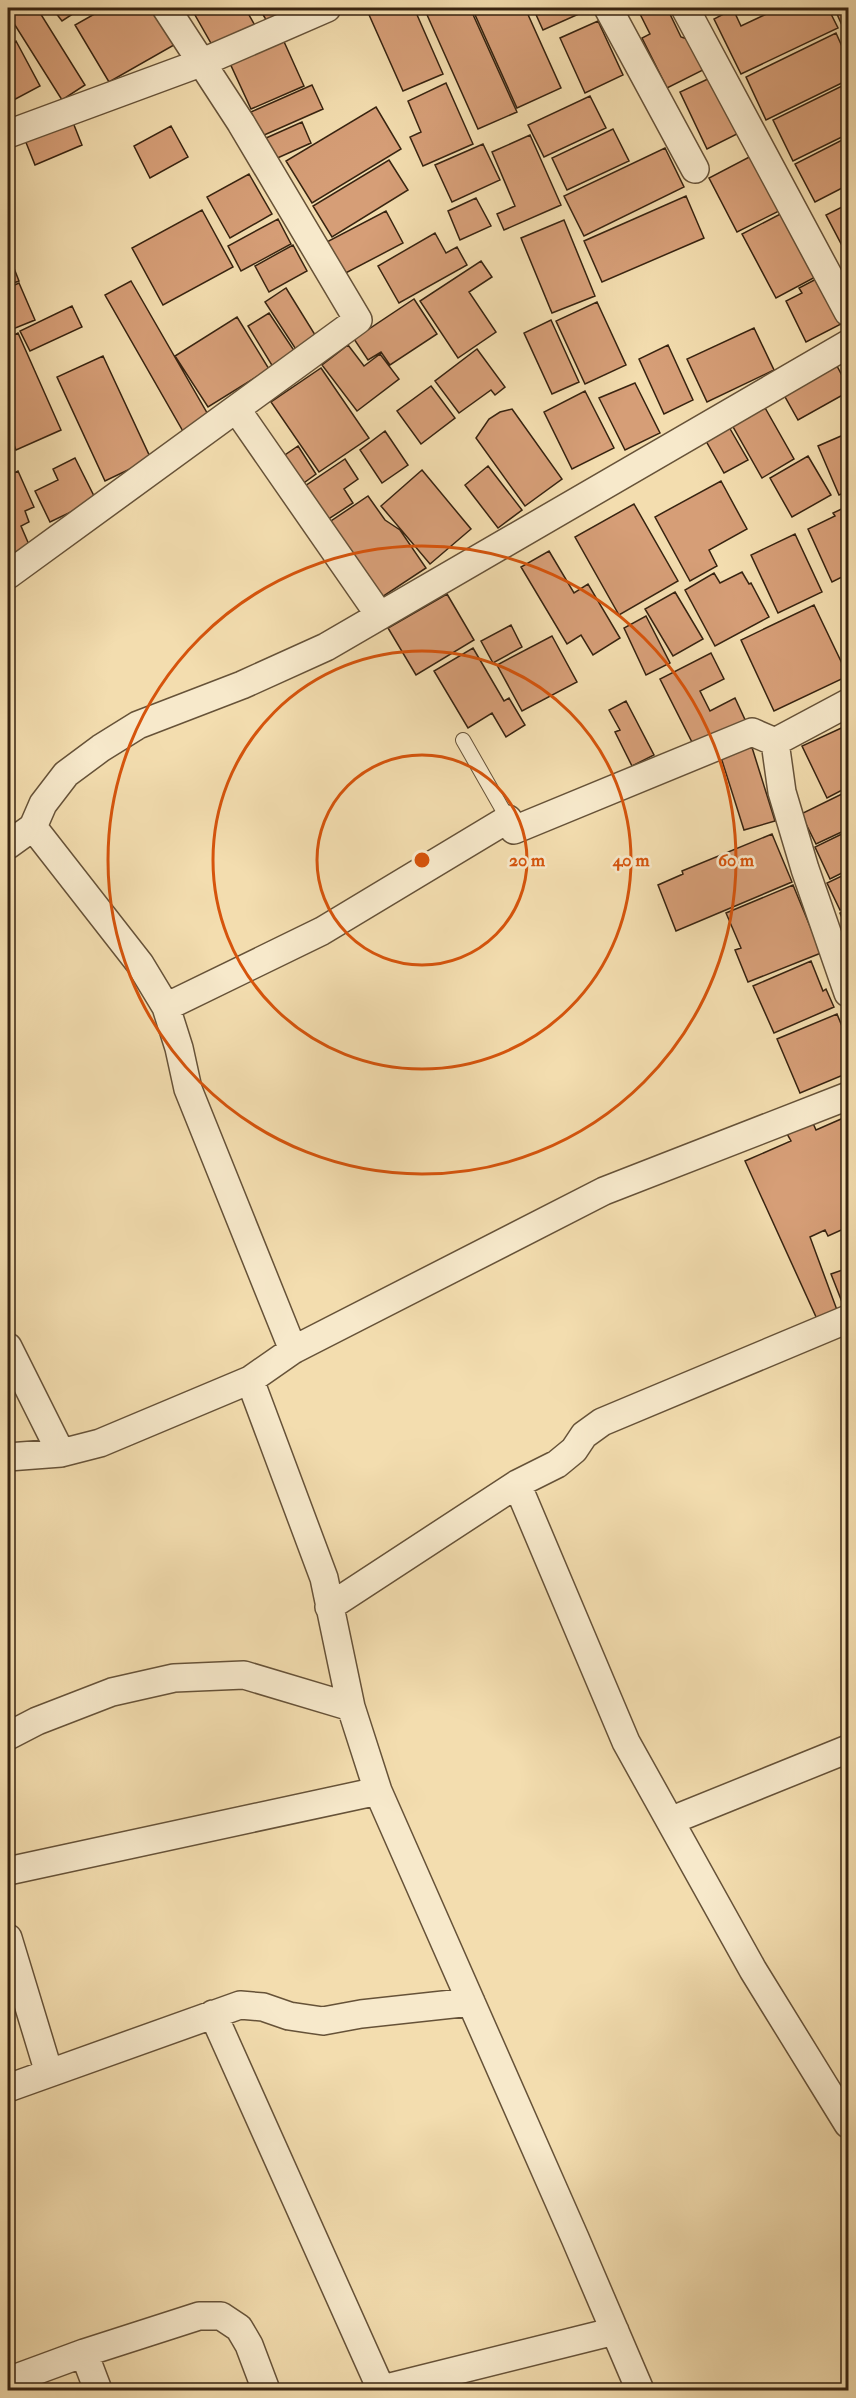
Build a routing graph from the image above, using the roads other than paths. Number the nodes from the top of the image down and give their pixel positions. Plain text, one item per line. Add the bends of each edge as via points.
1 (166, 8) edge
2 (327, 8) edge
3 (608, 8) edge
4 (685, 8) edge
5 (203, 62) junction
6 (8, 134) edge
7 (695, 169) dead end
8 (849, 312) edge
9 (849, 344) edge
10 (237, 410) junction
11 (8, 575) edge
12 (380, 616) junction
13 (849, 703) edge
14 (463, 740) dead end
15 (775, 742) junction
16 (508, 819) junction
17 (33, 827) junction
18 (8, 845) edge
19 (849, 993) edge
20 (166, 1007) junction
21 (849, 1096) edge
22 (849, 1319) edge
23 (8, 1347) edge
24 (293, 1350) junction
25 (250, 1380) junction
26 (61, 1453) junction
27 (8, 1457) edge
28 (517, 1484) junction
29 (329, 1607) junction
30 (351, 1707) junction
31 (8, 1736) edge
32 (849, 1749) edge
33 (378, 1791) junction
34 (670, 1821) junction
35 (8, 1871) edge
36 (8, 1938) edge
37 (471, 2002) junction
38 (213, 2014) junction
39 (49, 2073) junction
40 (8, 2088) edge
41 (849, 2124) edge
42 (615, 2331) junction
43 (84, 2353) junction
44 (8, 2381) edge
45 (380, 2390) edge
46 (98, 2391) edge
47 (266, 2391) edge
48 (640, 2391) edge

1 - 5 street
2 - 5 street
3 - 7 street
4 - 8 street
5 - 6 street
5 - 10 street via 358,320
9 - 12 street
10 - 11 street
10 - 12 street
12 - 17 street via 326,647 138,725 100,748 66,774 43,804
13 - 15 street
14 - 16 lane
15 - 16 street via 752,732 514,830
15 - 19 street via 785,803
16 - 20 street via 322,931
17 - 18 street
17 - 20 street via 140,964
20 - 24 street via 188,1089
21 - 24 street via 604,1191
22 - 28 street via 602,1422 557,1464
23 - 26 street
24 - 25 street
25 - 26 street via 100,1443
25 - 29 street via 324,1578
26 - 27 street
28 - 29 street
28 - 34 street via 626,1742
29 - 30 street
30 - 31 street via 244,1675 174,1678 112,1692
30 - 33 street
32 - 34 street
33 - 35 street
33 - 37 street
34 - 41 street via 753,1970
36 - 39 street
37 - 38 street via 323,2021 263,2007 240,2006
37 - 42 street
38 - 39 street
38 - 45 street
39 - 40 street
42 - 45 street
42 - 48 street
43 - 44 street
43 - 46 street
43 - 47 street via 199,2316 220,2316 239,2328

